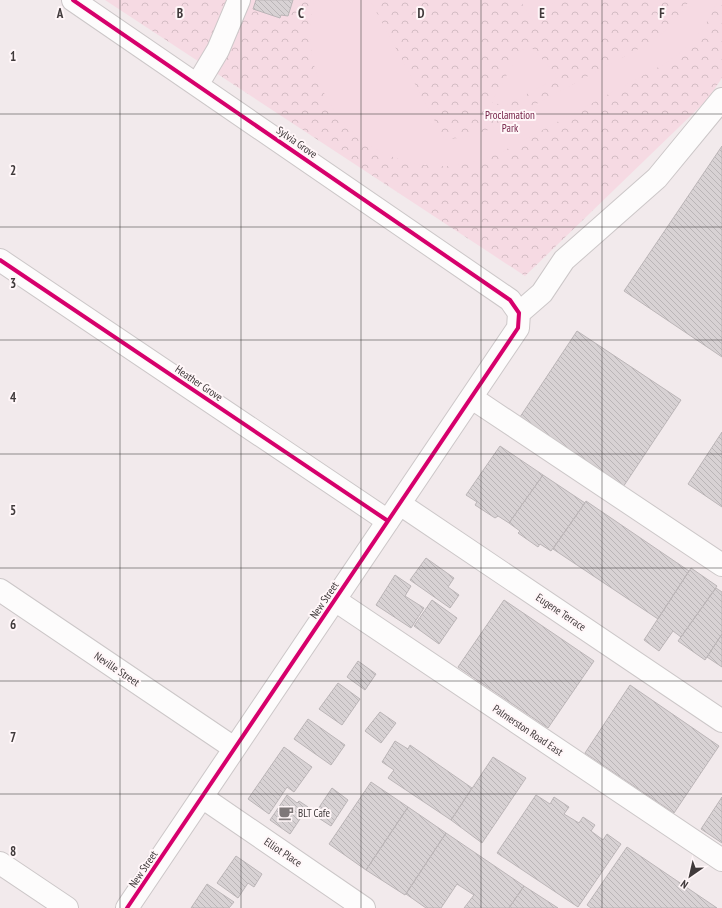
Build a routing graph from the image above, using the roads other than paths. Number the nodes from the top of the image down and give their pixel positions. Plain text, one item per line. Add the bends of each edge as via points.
1 (72, 0) edge
2 (239, 0) edge
3 (196, 85) junction
4 (722, 99) edge
5 (0, 260) edge
6 (514, 306) junction
7 (472, 398) junction
8 (394, 512) junction
9 (722, 564) edge
10 (0, 590) edge
11 (335, 600) junction
12 (722, 721) edge
13 (234, 748) junction
14 (202, 797) junction
15 (722, 860) edge
16 (0, 863) edge
17 (67, 908) edge
18 (127, 908) edge
19 (364, 908) edge

1 - 3 street, Sylvia Grove
2 - 3 street via 218,50
3 - 6 street, Sylvia Grove
4 - 6 street via 656,178 564,260 542,293
5 - 8 street, Heather Grove
6 - 7 street, New Street via 518,328
7 - 8 street, New Street
7 - 9 street
8 - 11 street, New Street
8 - 12 street, Eugene Terrace
10 - 13 street, Neville Street
11 - 13 street, New Street
11 - 15 street, Palmerston Road East
13 - 14 street, New Street
14 - 18 street, New Street
14 - 19 street, Elliot Place
16 - 17 street

